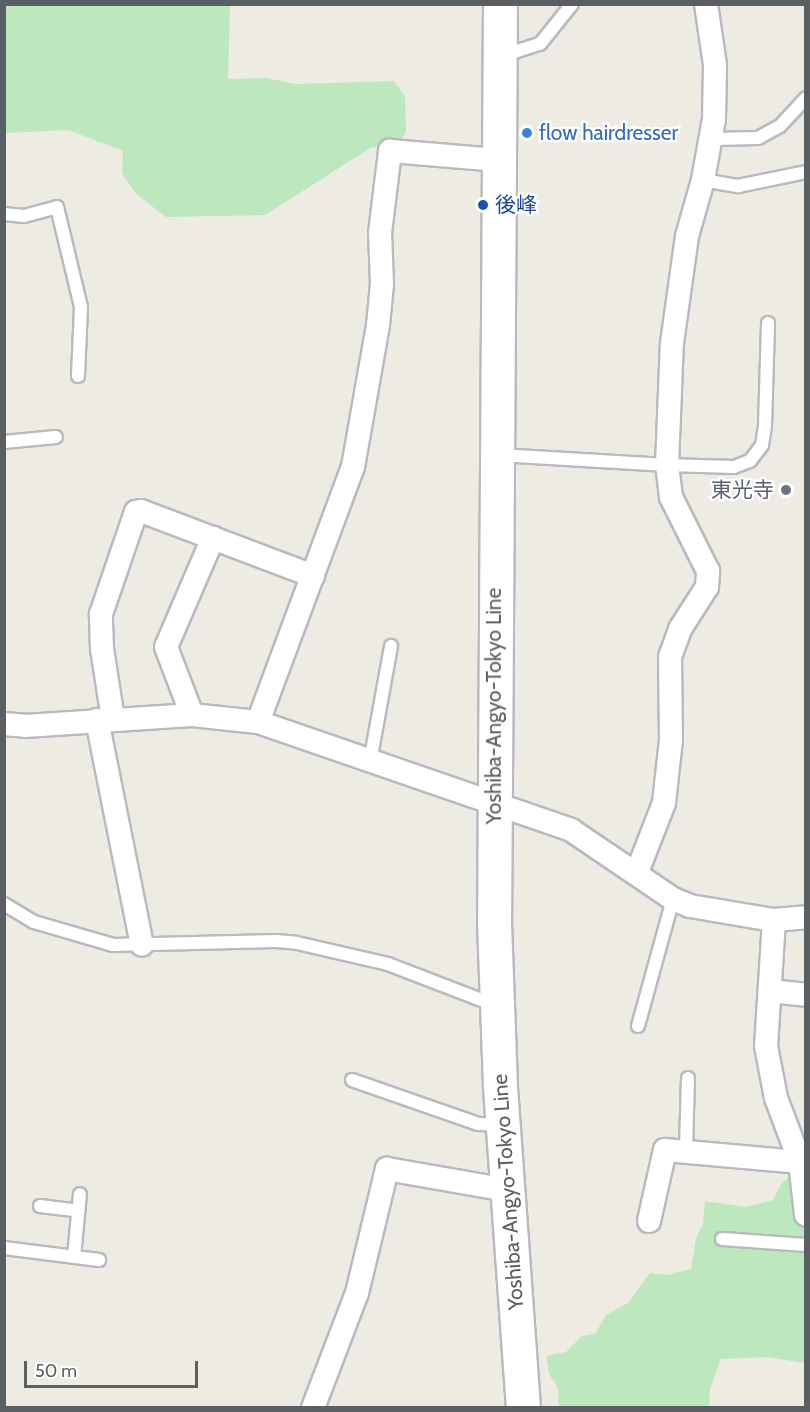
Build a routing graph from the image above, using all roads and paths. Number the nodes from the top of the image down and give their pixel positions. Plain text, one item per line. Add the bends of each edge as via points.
1 (500, 4) edge
2 (572, 4) edge
3 (706, 4) edge
4 (499, 57) junction
5 (806, 98) edge
6 (711, 139) junction
7 (497, 160) junction
8 (806, 172) edge
9 (704, 180) junction
10 (4, 214) edge
11 (768, 324) dead end
12 (78, 376) dead end
13 (56, 437) dead end
14 (4, 442) edge
15 (495, 454) junction
16 (667, 465) junction
17 (213, 538) junction
18 (313, 576) junction
19 (391, 646) dead end
20 (192, 716) junction
21 (105, 720) junction
22 (258, 722) junction
23 (4, 724) edge
24 (370, 762) junction
25 (494, 802) junction
26 (637, 872) junction
27 (673, 899) junction
28 (4, 904) edge
29 (806, 917) edge
30 (774, 920) junction
31 (142, 945) junction
32 (770, 991) junction
33 (806, 995) edge
34 (496, 1006) junction
35 (638, 1026) dead end
36 (688, 1078) dead end
37 (352, 1080) dead end
38 (503, 1125) junction
39 (686, 1149) junction
40 (803, 1160) edge
41 (507, 1190) junction
42 (80, 1194) dead end
43 (40, 1206) dead end
44 (78, 1211) junction
45 (806, 1215) edge
46 (649, 1221) dead end
47 (722, 1239) dead end
48 (806, 1245) edge
49 (4, 1248) edge
50 (74, 1257) junction
51 (99, 1260) dead end
52 (313, 1407) edge
53 (523, 1407) edge

1 - 4 main road, Yoshiba-Angyo-Tokyo Line
2 - 4 lane via 540,44
3 - 6 street via 715,65
4 - 7 main road, Yoshiba-Angyo-Tokyo Line
5 - 6 lane via 780,126 758,138
6 - 9 street
7 - 15 main road, Yoshiba-Angyo-Tokyo Line
7 - 18 street via 390,151 380,233 382,284 378,325 353,467
8 - 9 lane via 738,186
9 - 16 street via 687,236 674,332
10 - 12 lane via 24,216 57,207 81,307
11 - 16 lane via 762,445 750,461 734,467
13 - 14 lane
15 - 16 lane
15 - 25 main road, Yoshiba-Angyo-Tokyo Line
16 - 26 street via 671,497 708,570 707,587 680,629 670,657 671,740 664,803
17 - 18 street
17 - 20 street via 166,647
17 - 21 street via 136,512 101,614
18 - 22 street
19 - 24 lane
20 - 21 street
20 - 22 street
21 - 23 street
21 - 31 street
22 - 24 street
24 - 25 street
25 - 26 street via 571,830
25 - 34 main road, Yoshiba-Angyo-Tokyo Line
26 - 27 street
27 - 30 street via 690,906
27 - 35 lane
28 - 31 lane via 15,914 55,929 113,945
29 - 30 street
30 - 32 street
31 - 34 lane via 268,941 297,944 388,964
32 - 33 street
32 - 40 street via 766,1046 776,1098
34 - 38 main road, Yoshiba-Angyo-Tokyo Line
36 - 39 lane
37 - 38 lane via 478,1124
38 - 41 main road, Yoshiba-Angyo-Tokyo Line
39 - 40 street
39 - 46 street via 665,1150
40 - 45 street
41 - 52 street via 387,1169 357,1293
41 - 53 main road, Yoshiba-Angyo-Tokyo Line
42 - 44 lane
43 - 44 lane
44 - 50 lane
47 - 48 lane
49 - 50 lane
50 - 51 lane

